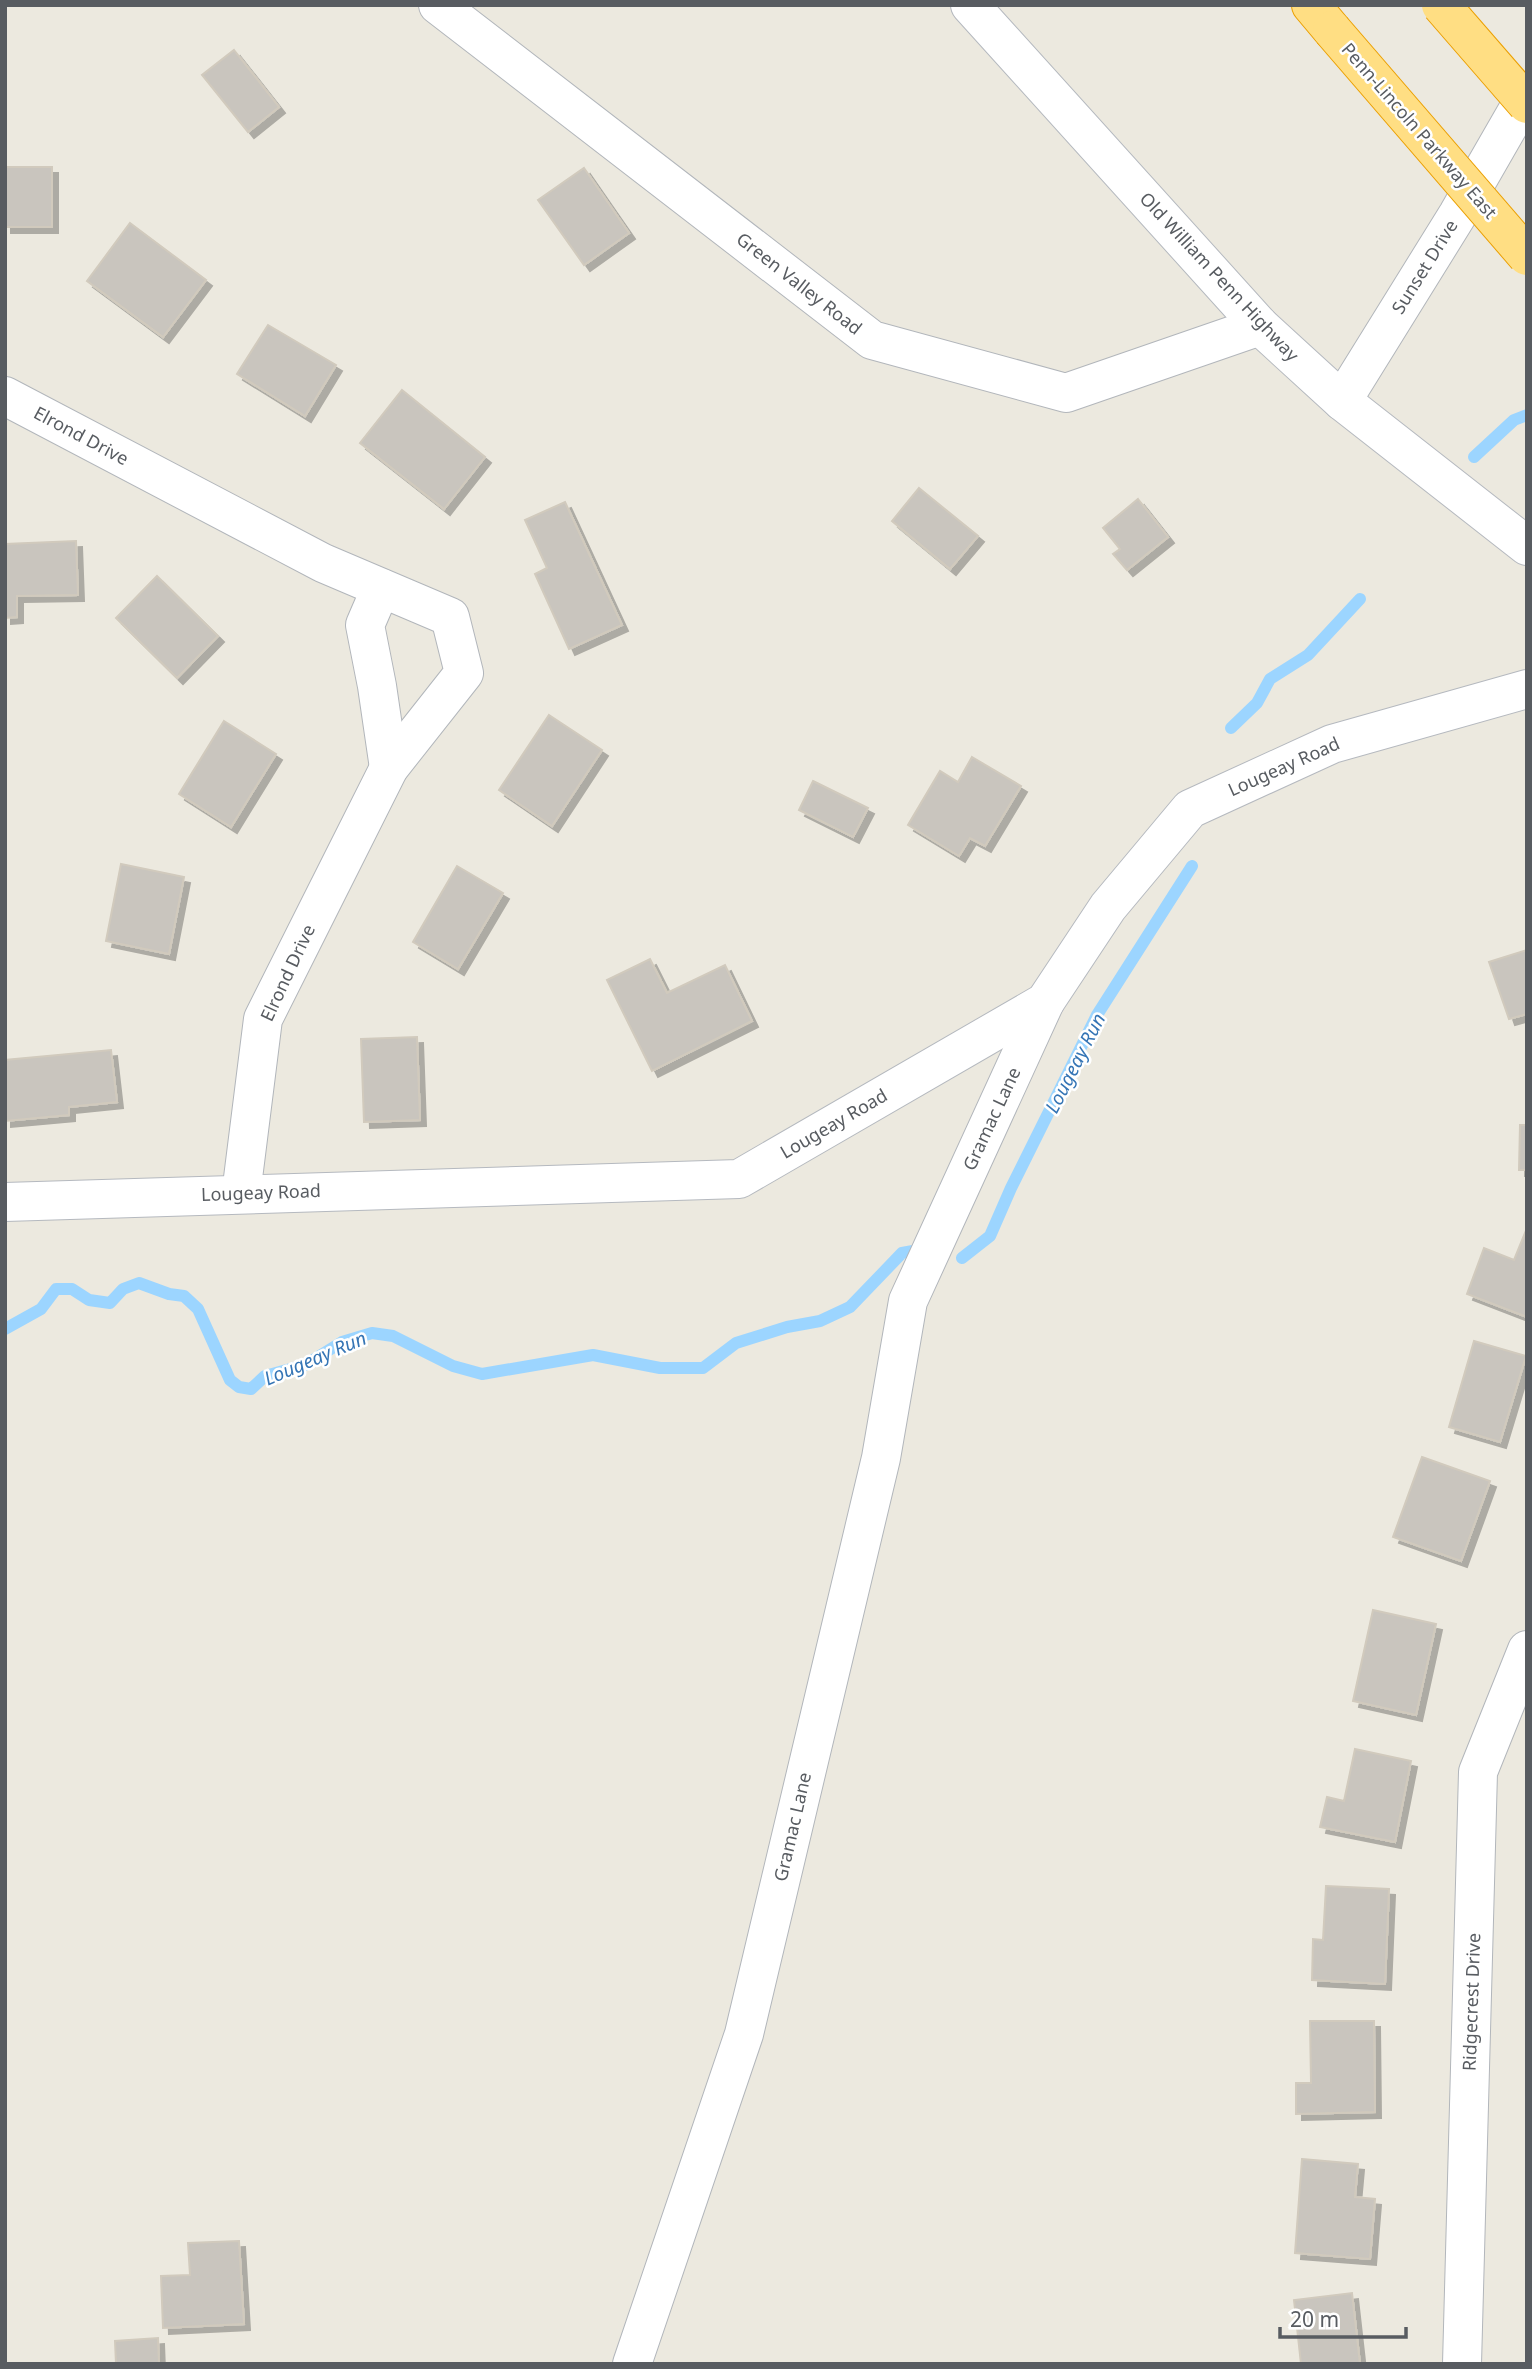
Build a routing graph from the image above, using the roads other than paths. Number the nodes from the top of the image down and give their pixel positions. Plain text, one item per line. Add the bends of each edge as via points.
1 (438, 5) edge
2 (970, 5) edge
3 (1441, 5) edge
4 (1321, 18) edge
5 (1527, 94) edge
6 (1527, 104) edge
7 (1527, 256) edge
8 (1260, 326) junction
9 (5, 396) edge
10 (1342, 401) junction
11 (1527, 546) edge
12 (381, 588) junction
13 (1527, 689) edge
14 (389, 768) junction
15 (1045, 1002) junction
16 (241, 1194) junction
17 (5, 1202) edge
18 (1527, 1650) edge
19 (632, 2364) edge
20 (1462, 2364) edge

1 - 8 street, Green Valley Road via 872,340 1066,393
2 - 8 street, Old William Penn Highway
3 - 6 highway, bridge
4 - 7 highway, Penn-Lincoln Parkway East, bridge
5 - 10 street, Sunset Drive
8 - 10 street, Old William Penn Highway
9 - 12 street, Elrond Drive via 323,563
10 - 11 street, Old William Penn Highway
12 - 14 street via 365,625
12 - 14 street, Elrond Drive via 450,617 464,673
13 - 15 street, Lougeay Road via 1332,744 1190,809 1108,907
14 - 16 street, Elrond Drive via 263,1018
15 - 16 street, Lougeay Road via 738,1179
15 - 19 street, Gramac Lane via 908,1301 881,1458 744,2034
16 - 17 street, Lougeay Road
18 - 20 street, Ridgecrest Drive via 1478,1772

